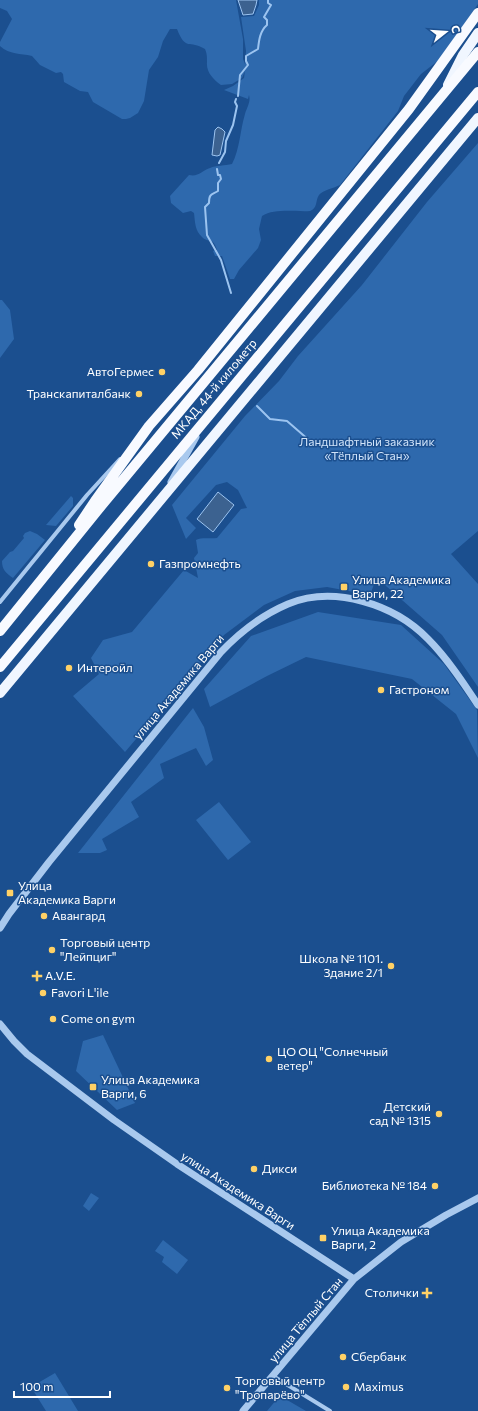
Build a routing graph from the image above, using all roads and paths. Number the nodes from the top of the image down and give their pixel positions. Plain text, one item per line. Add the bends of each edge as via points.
1 (478, 13) edge
2 (478, 33) edge
3 (478, 52) edge
4 (478, 92) edge
5 (443, 95) junction
6 (478, 118) edge
7 (205, 420) junction
8 (149, 426) junction
9 (163, 496) junction
10 (55, 562) junction
11 (0, 602) edge
12 (0, 631) edge
13 (0, 667) edge
14 (0, 694) edge
15 (478, 705) edge
16 (0, 927) edge
17 (0, 1025) edge
18 (478, 1198) edge
19 (354, 1279) junction
20 (273, 1376) junction
21 (243, 1411) edge
22 (330, 1411) edge

1 - 8 highway via 409,109 203,364
2 - 5 main road via 463,55
3 - 5 highway, МКАД, 44-й километр
4 - 7 highway, МКАД, 44-й километр
5 - 10 highway, МКАД, 44-й километр
6 - 9 main road
7 - 9 street
7 - 13 highway, МКАД, 44-й километр
8 - 10 highway
8 - 11 street via 87,495
9 - 14 main road
10 - 12 highway, МКАД, 44-й километр
15 - 16 street, улица Академика Варги via 427,638 385,608 368,602 325,596 289,604 248,627 221,652 49,862
17 - 19 street, улица Академика Варги via 27,1054 148,1144
18 - 19 street via 401,1242
19 - 20 street, улица Тёплый Стан
20 - 21 street, улица Тёплый Стан
20 - 22 street

